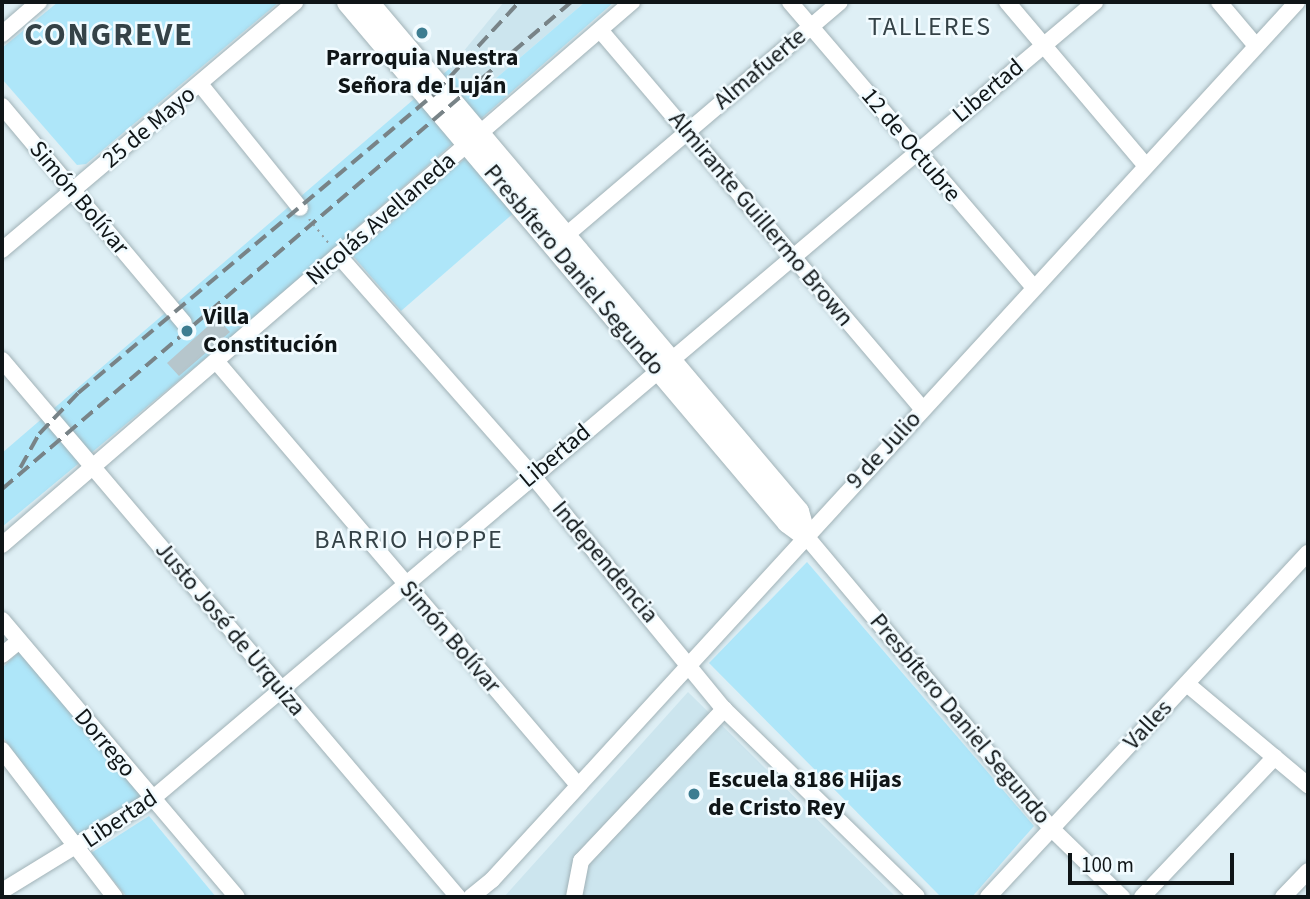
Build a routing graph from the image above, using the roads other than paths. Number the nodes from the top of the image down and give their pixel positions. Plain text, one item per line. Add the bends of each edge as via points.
1 (38, 2) edge
2 (295, 2) edge
3 (347, 2) edge
4 (368, 2) edge
5 (632, 2) edge
6 (790, 2) edge
7 (840, 2) edge
8 (1007, 2) edge
9 (1095, 2) edge
10 (1219, 2) edge
11 (1297, 2) edge
12 (811, 27) junction
13 (600, 30) junction
14 (2, 34) edge
15 (1044, 45) junction
16 (1256, 46) junction
17 (200, 85) junction
18 (2, 106) edge
19 (686, 131) junction
20 (473, 139) junction
21 (916, 150) junction
22 (1146, 166) junction
23 (72, 190) junction
24 (300, 208) road end
25 (559, 240) junction
26 (2, 250) edge
27 (338, 255) junction
28 (792, 256) junction
29 (1033, 288) junction
30 (184, 323) dead end
31 (2, 359) edge
32 (216, 361) junction
33 (664, 364) junction
34 (922, 408) junction
35 (92, 467) junction
36 (533, 476) junction
37 (805, 535) junction
38 (2, 545) edge
39 (1308, 553) edge
40 (404, 583) junction
41 (2, 620) edge
42 (19, 641) junction
43 (2, 655) edge
44 (687, 662) junction
45 (1187, 684) junction
46 (282, 690) junction
47 (724, 709) junction
48 (2, 750) edge
49 (1275, 757) junction
50 (15, 768) junction
51 (2, 779) edge
52 (577, 784) junction
53 (1308, 785) edge
54 (152, 799) junction
55 (1052, 829) junction
56 (76, 848) junction
57 (1308, 872) edge
58 (2, 891) edge
59 (115, 897) edge
60 (237, 897) edge
61 (458, 897) edge
62 (471, 897) edge
63 (574, 897) edge
64 (917, 897) edge
65 (988, 897) edge
66 (1122, 897) edge
67 (1142, 897) edge
68 (1283, 897) edge

1 - 14 street
2 - 17 street, 25 de Mayo
3 - 20 main road, Presbítero Daniel Segundo
4 - 20 main road, Presbítero Daniel Segundo
5 - 13 street, Nicolás Avellaneda
6 - 12 street, 12 de Octubre
7 - 12 street, Almafuerte
8 - 15 street
9 - 15 street, Libertad
10 - 16 street
11 - 16 street, 9 de Julio
12 - 19 street, Almafuerte
12 - 21 street, 12 de Octubre
13 - 19 street, Almirante Guillermo Brown
13 - 20 street, Nicolás Avellaneda
15 - 21 street, Libertad
15 - 22 street
16 - 22 street, 9 de Julio
17 - 23 street, 25 de Mayo
17 - 24 street
18 - 23 street, Simón Bolívar
19 - 25 street, Almafuerte
19 - 28 street, Almirante Guillermo Brown
20 - 25 main road, Presbítero Daniel Segundo
20 - 27 street, Nicolás Avellaneda
21 - 28 street, Libertad
21 - 29 street, 12 de Octubre
22 - 29 street, 9 de Julio
23 - 26 street, 25 de Mayo
23 - 30 street, Simón Bolívar
25 - 33 main road, Presbítero Daniel Segundo
27 - 32 street, Nicolás Avellaneda
27 - 36 street, Independencia
28 - 33 street, Libertad
28 - 34 street, Almirante Guillermo Brown
29 - 34 street, 9 de Julio
31 - 35 street, Justo José de Urquiza
32 - 35 street, Nicolás Avellaneda
32 - 40 street, Simón Bolívar
33 - 36 street, Libertad
33 - 37 main road, Presbítero Daniel Segundo via 787,522
34 - 37 street, 9 de Julio
35 - 38 street, Nicolás Avellaneda
35 - 46 street, Justo José de Urquiza
36 - 40 street, Libertad
36 - 44 street, Independencia
37 - 44 street, 9 de Julio
37 - 55 street, Presbítero Daniel Segundo
39 - 45 street, Valles
40 - 46 street, Libertad
40 - 52 street, Simón Bolívar
41 - 42 street, Dorrego
42 - 43 street
42 - 54 street, Dorrego
44 - 47 street, Independencia
44 - 52 street, 9 de Julio
45 - 49 street
45 - 55 street, Valles
46 - 54 street, Libertad
46 - 61 street, Justo José de Urquiza
47 - 63 street via 581,861
47 - 64 street, Independencia
48 - 50 street
49 - 53 street
49 - 67 street
50 - 51 street
50 - 56 street
52 - 62 street, 9 de Julio
54 - 56 street, Libertad
54 - 60 street, Dorrego
55 - 65 street, Valles
55 - 66 street, Presbítero Daniel Segundo
56 - 58 street, Libertad
56 - 59 street
57 - 68 street

